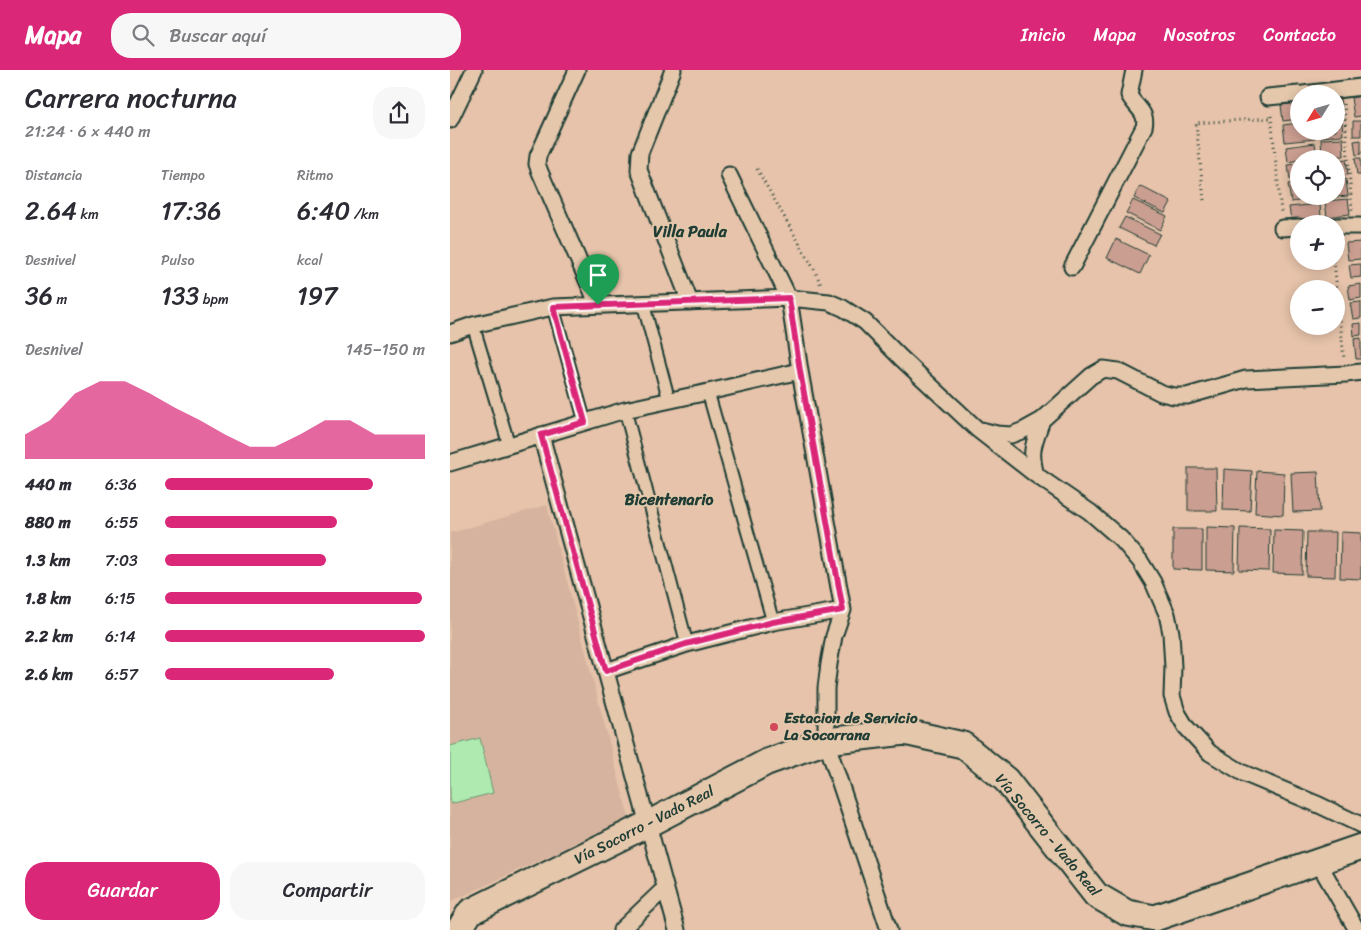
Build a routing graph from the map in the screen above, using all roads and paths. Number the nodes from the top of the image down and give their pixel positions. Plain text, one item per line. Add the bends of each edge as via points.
1 (474, 70) edge
2 (577, 70) edge
3 (674, 70) edge
4 (1134, 70) edge
5 (1361, 87) edge
6 (1345, 90) edge
7 (1290, 95) edge
8 (1268, 98) joint
9 (1345, 109) edge
10 (1272, 118) junction
11 (450, 120) edge
12 (757, 169) dead end
13 (728, 175) dead end
14 (1204, 200) dead end
15 (1357, 226) edge
16 (1282, 228) joint
17 (1290, 228) edge
18 (1072, 268) dead end
19 (1335, 270) edge
20 (789, 298) junction
21 (690, 302) junction
22 (829, 302) junction
23 (643, 303) junction
24 (598, 305) junction
25 (553, 307) junction
26 (473, 325) junction
27 (450, 333) edge
28 (800, 371) junction
29 (1361, 372) edge
30 (1346, 374) junction
31 (708, 392) junction
32 (669, 400) junction
33 (625, 410) junction
34 (1042, 420) junction
35 (585, 422) junction
36 (977, 429) junction
37 (541, 435) junction
38 (509, 445) junction
39 (450, 463) edge
40 (1036, 475) junction
41 (843, 610) junction
42 (773, 622) junction
43 (686, 644) junction
44 (606, 671) junction
45 (826, 742) junction
46 (648, 824) junction
47 (1361, 825) edge
48 (1361, 846) edge
49 (1318, 862) junction
50 (665, 888) junction
51 (460, 921) edge
52 (620, 930) edge
53 (677, 930) edge
54 (889, 930) edge
55 (1357, 930) edge

1 - 11 street
2 - 24 street via 537,164
3 - 21 street via 640,153 639,170
4 - 18 street via 1129,95 1146,121
5 - 6 street
7 - 8 street
8 - 10 path
9 - 15 path
10 - 14 path via 1196,123
10 - 16 path
12 - 22 path via 814,269
13 - 20 street
16 - 17 street
19 - 30 path
20 - 21 street
20 - 22 street
20 - 28 street
21 - 23 street
22 - 36 street via 865,322
23 - 24 street
23 - 32 street
24 - 25 street
25 - 26 street
25 - 35 street
26 - 27 street
26 - 38 street
28 - 31 street
28 - 41 street
29 - 30 street
30 - 34 street via 1246,379 1187,396 1174,396 1161,393 1118,371 1103,369
31 - 32 street
31 - 42 street
32 - 33 street
33 - 35 street
33 - 43 street
34 - 36 street via 1011,434
34 - 40 street via 1032,447
35 - 37 street
36 - 40 street
37 - 38 street
37 - 44 street
38 - 39 street
40 - 47 street via 1102,522 1140,561 1154,582 1171,633 1172,696 1177,712 1210,753 1243,772
41 - 42 street
41 - 45 street via 834,636 828,672
42 - 43 street
43 - 44 street
44 - 46 street
45 - 46 highway, Vía Socorro - Vado Real via 767,762
45 - 49 highway, Vía Socorro - Vado Real via 905,732 962,745 1006,780 1096,895 1127,913 1155,918
45 - 54 street
46 - 50 street
46 - 51 highway, Vía Socorro - Vado Real
48 - 49 highway, Vía Socorro - Vado Real
49 - 55 street
50 - 52 street
50 - 53 street

